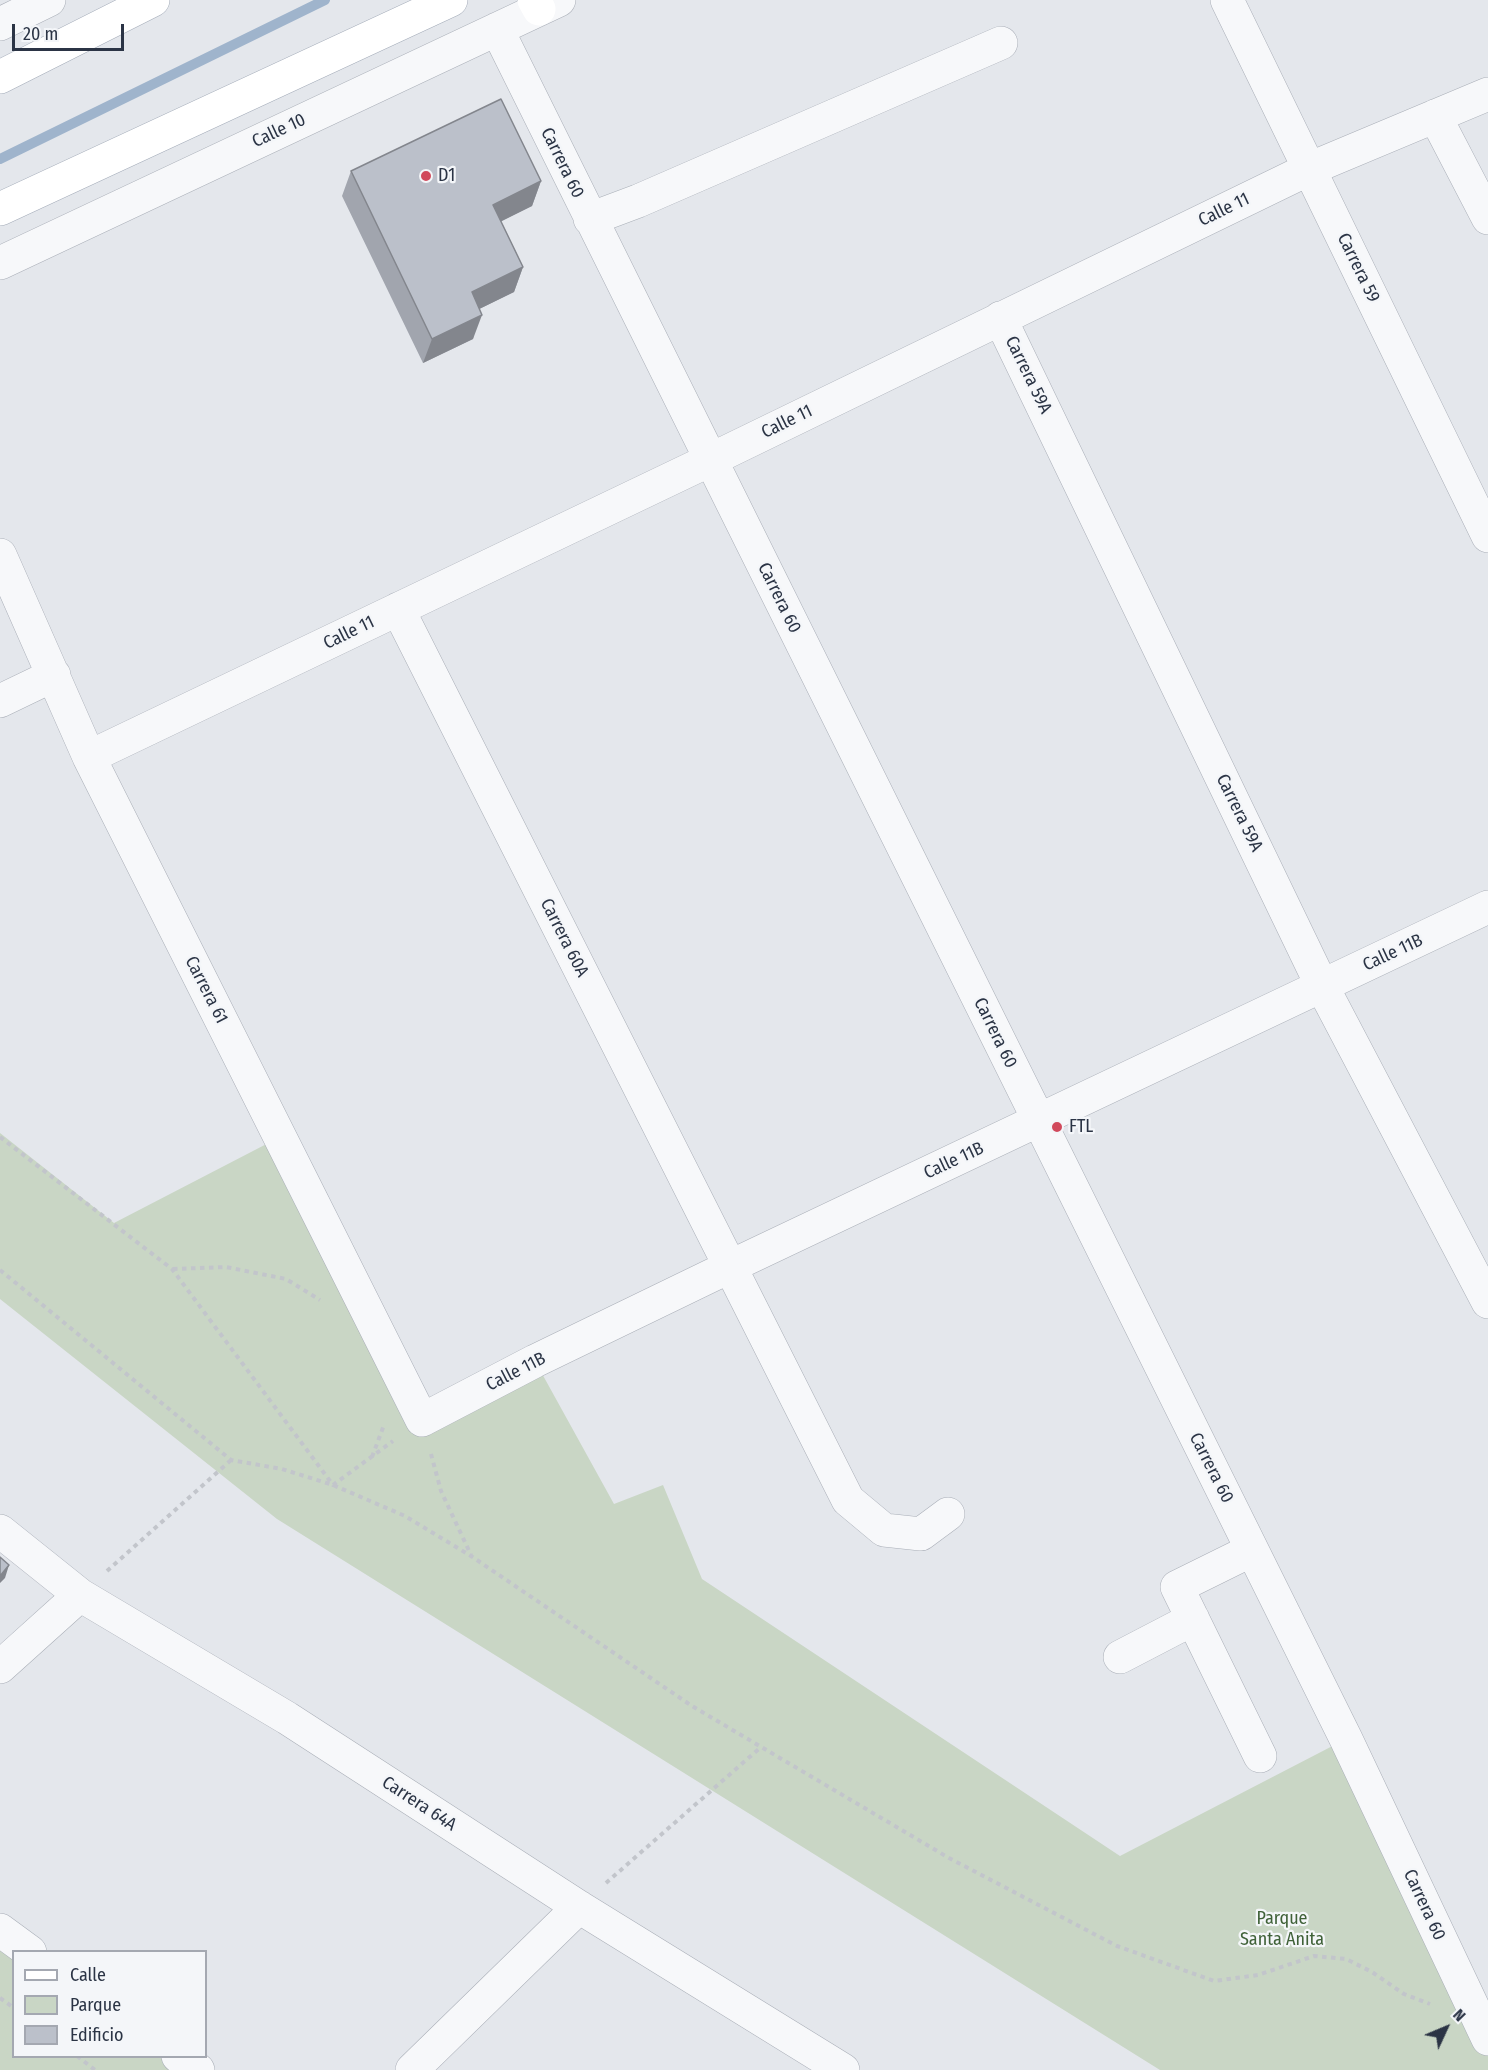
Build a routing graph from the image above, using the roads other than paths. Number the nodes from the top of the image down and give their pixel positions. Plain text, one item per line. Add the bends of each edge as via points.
1 (49, 0) edge
2 (153, 0) edge
3 (452, 0) edge
4 (1227, 0) edge
5 (544, 3) edge
6 (0, 24) edge
7 (497, 29) junction
8 (1001, 44) dead end
9 (0, 77) edge
10 (1488, 94) edge
11 (1435, 116) junction
12 (1309, 169) junction
13 (0, 209) edge
14 (1488, 218) edge
15 (590, 219) junction
16 (0, 262) edge
17 (1000, 318) junction
18 (710, 460) junction
19 (1488, 536) edge
20 (0, 555) edge
21 (398, 609) junction
22 (54, 675) junction
23 (0, 701) edge
24 (89, 757) junction
25 (1488, 907) edge
26 (1322, 986) junction
27 (1038, 1121) junction
28 (729, 1267) junction
29 (1488, 1302) edge
30 (422, 1420) joint
31 (948, 1514) dead end
32 (0, 1532) edge
33 (1252, 1550) junction
34 (80, 1595) junction
35 (1193, 1619) junction
36 (1120, 1657) dead end
37 (0, 1667) edge
38 (1260, 1756) dead end
39 (579, 1907) junction
40 (0, 1930) edge
41 (27, 1950) edge
42 (1488, 2039) edge
43 (181, 2058) edge
44 (198, 2070) edge
45 (412, 2070) edge
46 (843, 2070) edge

1 - 6 street
2 - 9 main road
3 - 13 main road
4 - 12 street, Carrera 59
5 - 7 street, Calle 10
7 - 15 street, Carrera 60
7 - 16 street, Calle 10
8 - 15 street
10 - 11 street, Calle 11
11 - 12 street, Calle 11
11 - 14 street
12 - 17 street, Calle 11
12 - 19 street, Carrera 59
15 - 18 street, Carrera 60
17 - 18 street, Calle 11
17 - 26 street, Carrera 59A
18 - 21 street, Calle 11
18 - 27 street, Carrera 60
20 - 22 street, Carrera 61
21 - 24 street, Calle 11
21 - 28 street, Carrera 60A
22 - 23 street
22 - 24 street, Carrera 61
24 - 30 street, Carrera 61
25 - 26 street, Calle 11B
26 - 27 street, Calle 11B
26 - 29 street, Carrera 59A
27 - 28 street, Calle 11B
27 - 33 street, Carrera 60
28 - 30 street, Calle 11B
28 - 31 street, Carrera 60A via 848,1500 884,1530 921,1534
32 - 34 street, Carrera 64A
33 - 35 street via 1177,1587
33 - 42 street, Carrera 60
34 - 37 street
34 - 39 street, Carrera 64A via 287,1718
35 - 36 street
35 - 38 street
39 - 45 street
39 - 46 street, Carrera 64A
40 - 41 street
43 - 44 street

